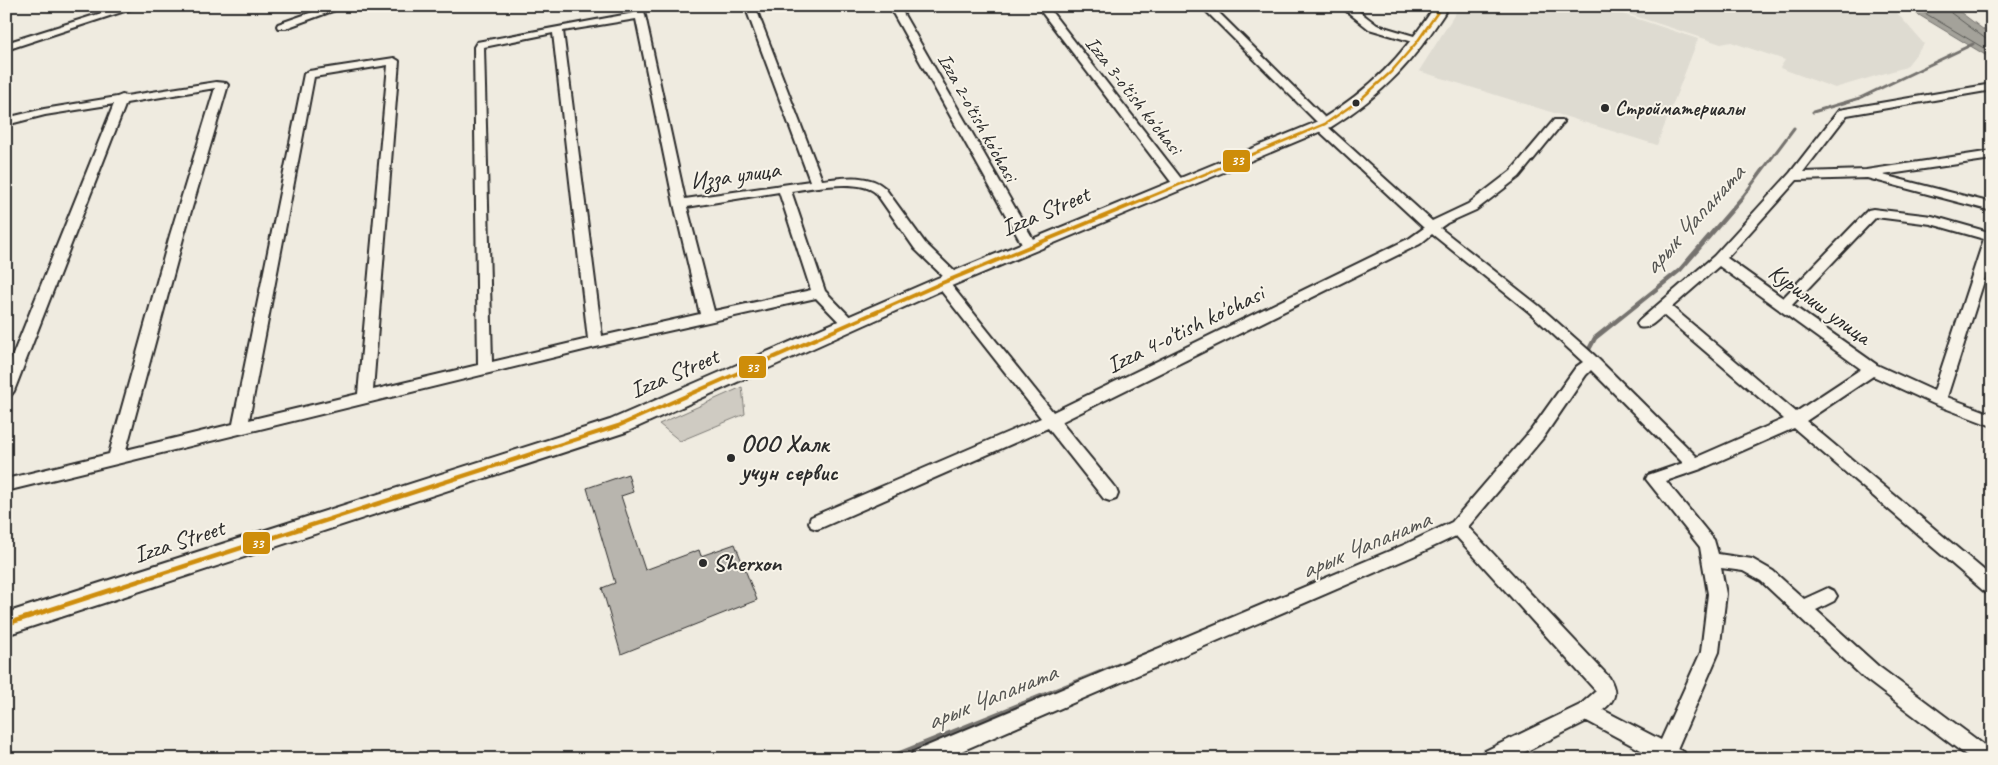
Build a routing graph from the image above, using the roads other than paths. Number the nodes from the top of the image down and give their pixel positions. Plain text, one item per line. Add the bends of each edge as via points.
1 (136, 6) edge
2 (341, 6) edge
3 (750, 6) edge
4 (894, 6) edge
5 (1042, 6) edge
6 (1206, 6) edge
7 (1345, 6) edge
8 (1442, 6) edge
9 (639, 11) edge
10 (282, 26) dead end
11 (558, 30) junction
12 (1420, 41) junction
13 (6, 48) edge
14 (1992, 86) edge
15 (122, 98) junction
16 (6, 122) edge
17 (1558, 122) dead end
18 (1323, 125) junction
19 (1992, 155) edge
20 (1866, 174) junction
21 (1794, 176) junction
22 (817, 184) junction
23 (1179, 184) junction
24 (784, 189) junction
25 (680, 204) junction
26 (1992, 207) edge
27 (1431, 227) junction
28 (1991, 237) edge
29 (1030, 246) junction
30 (1718, 259) junction
31 (948, 280) junction
32 (819, 293) junction
33 (1784, 305) junction
34 (1663, 307) junction
35 (708, 317) junction
36 (1644, 324) dead end
37 (850, 325) junction
38 (596, 342) junction
39 (1591, 360) junction
40 (1872, 369) junction
41 (485, 370) junction
42 (6, 391) edge
43 (365, 399) junction
44 (1939, 400) junction
45 (1053, 419) junction
46 (1992, 420) edge
47 (1794, 421) junction
48 (240, 429) junction
49 (115, 460) junction
50 (1695, 465) junction
51 (6, 486) edge
52 (1110, 494) dead end
53 (817, 522) dead end
54 (1458, 527) junction
55 (1711, 560) junction
56 (1992, 588) edge
57 (1828, 596) dead end
58 (1801, 608) junction
59 (6, 624) edge
60 (1587, 711) junction
61 (1668, 757) edge
62 (920, 759) edge
63 (1490, 759) edge
64 (1987, 759) edge

1 - 13 street
2 - 10 street
3 - 22 street
4 - 29 street, Izza 2-o'tish ko'chasi
5 - 23 street, Izza 3-o'tish ko'chasi
6 - 18 street
7 - 12 street via 1373,27
8 - 12 main road, Izza Street
9 - 11 street
9 - 25 street, Изза улица
11 - 38 street
11 - 41 street via 480,46
12 - 18 main road, Izza Street via 1380,87
14 - 21 street via 1843,112
15 - 16 street
15 - 42 street
15 - 49 street via 222,85
17 - 27 street, Izza 4-o'tish ko'chasi via 1515,174 1472,207
18 - 23 main road, Izza Street
18 - 27 street
19 - 20 street
20 - 21 street
20 - 26 street
21 - 30 street
22 - 24 street, Изза улица
22 - 31 street, Изза улица via 860,181 874,184
23 - 29 main road, Izza Street
24 - 25 street, Изза улица
24 - 32 street
25 - 35 street
27 - 39 street via 1534,309
27 - 45 street, Izza 4-o'tish ko'chasi via 1415,241
28 - 33 street via 1932,220 1873,213
28 - 44 street
29 - 31 main road, Izza Street
30 - 33 street, Курилиш улица
30 - 34 street
31 - 37 main road, Izza Street
31 - 45 street
32 - 35 street
32 - 37 street
33 - 40 street, Курилиш улица
34 - 36 street
34 - 47 street
35 - 38 street
37 - 59 main road, Izza Street via 598,433
38 - 41 street
39 - 50 street
39 - 54 street via 1537,434
40 - 44 street
40 - 47 street, Курилиш улица
41 - 43 street
43 - 48 street
43 - 48 street via 394,61 309,74
44 - 46 street
45 - 52 street
45 - 53 street, Izza 4-o'tish ko'chasi
47 - 50 street, Курилиш улица
47 - 56 street
48 - 49 street
49 - 51 street
50 - 55 street, Курилиш улица via 1654,479 1708,545
54 - 60 street via 1602,683 1605,697
54 - 62 street
55 - 58 street via 1746,564 1767,576
55 - 61 street via 1717,594 1710,652
57 - 58 street
58 - 64 street via 1871,672
60 - 61 street
60 - 63 street

